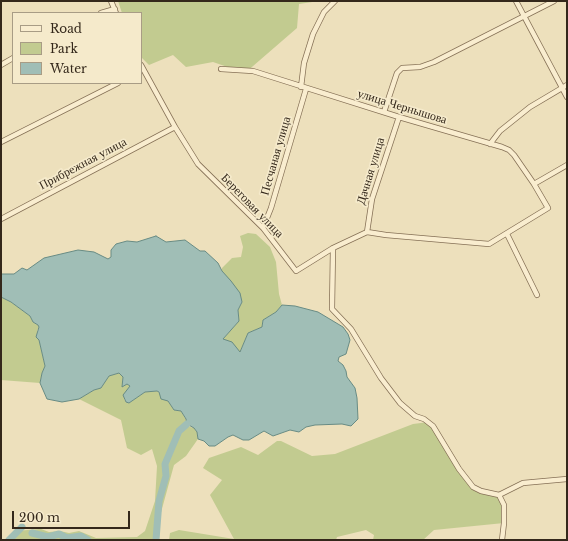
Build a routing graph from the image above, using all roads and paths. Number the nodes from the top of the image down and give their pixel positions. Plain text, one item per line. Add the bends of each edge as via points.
1 (111, 1) edge
2 (335, 1) edge
3 (516, 1) edge
4 (554, 1) edge
5 (115, 11) edge
6 (524, 17) junction
7 (12, 59) edge
8 (1, 65) edge
9 (221, 69) dead end
10 (142, 71) edge
11 (116, 84) edge
12 (567, 85) edge
13 (301, 87) junction
14 (562, 87) junction
15 (306, 89) junction
16 (567, 97) edge
17 (384, 112) junction
18 (399, 117) junction
19 (175, 127) junction
20 (1, 142) edge
21 (490, 144) junction
22 (567, 164) edge
23 (534, 184) junction
24 (1, 219) edge
25 (263, 228) junction
26 (367, 232) junction
27 (507, 234) junction
28 (333, 248) junction
29 (537, 295) dead end
30 (567, 479) edge
31 (499, 495) junction
32 (502, 540) edge

1 - 5 street
2 - 13 street via 324,12 313,34 304,62
3 - 6 street
4 - 6 street
6 - 14 street
6 - 17 street via 430,64 402,68 397,74
7 - 8 street
9 - 13 street, улица Чернышова via 253,71
10 - 19 street, Береговая улица
11 - 20 street
12 - 14 street
13 - 15 street, улица Чернышова
14 - 16 street
14 - 21 street via 530,107 500,131
15 - 17 street, улица Чернышова
15 - 25 street, Песчаная улица
17 - 18 street, улица Чернышова
18 - 21 street, улица Чернышова
18 - 26 street, Дачная улица via 372,199
19 - 24 street, Прибрежная улица
19 - 25 street, Береговая улица via 203,170
21 - 23 street, улица Чернышова via 509,150
22 - 23 street
23 - 27 street, улица Чернышова via 548,208
25 - 28 street, Береговая улица via 296,271
26 - 27 street via 486,244
26 - 28 street, Береговая улица
27 - 29 street
28 - 31 street via 332,309 351,329 380,378 400,403 415,416 433,426 473,487
30 - 31 street via 523,483
31 - 32 street via 504,505

